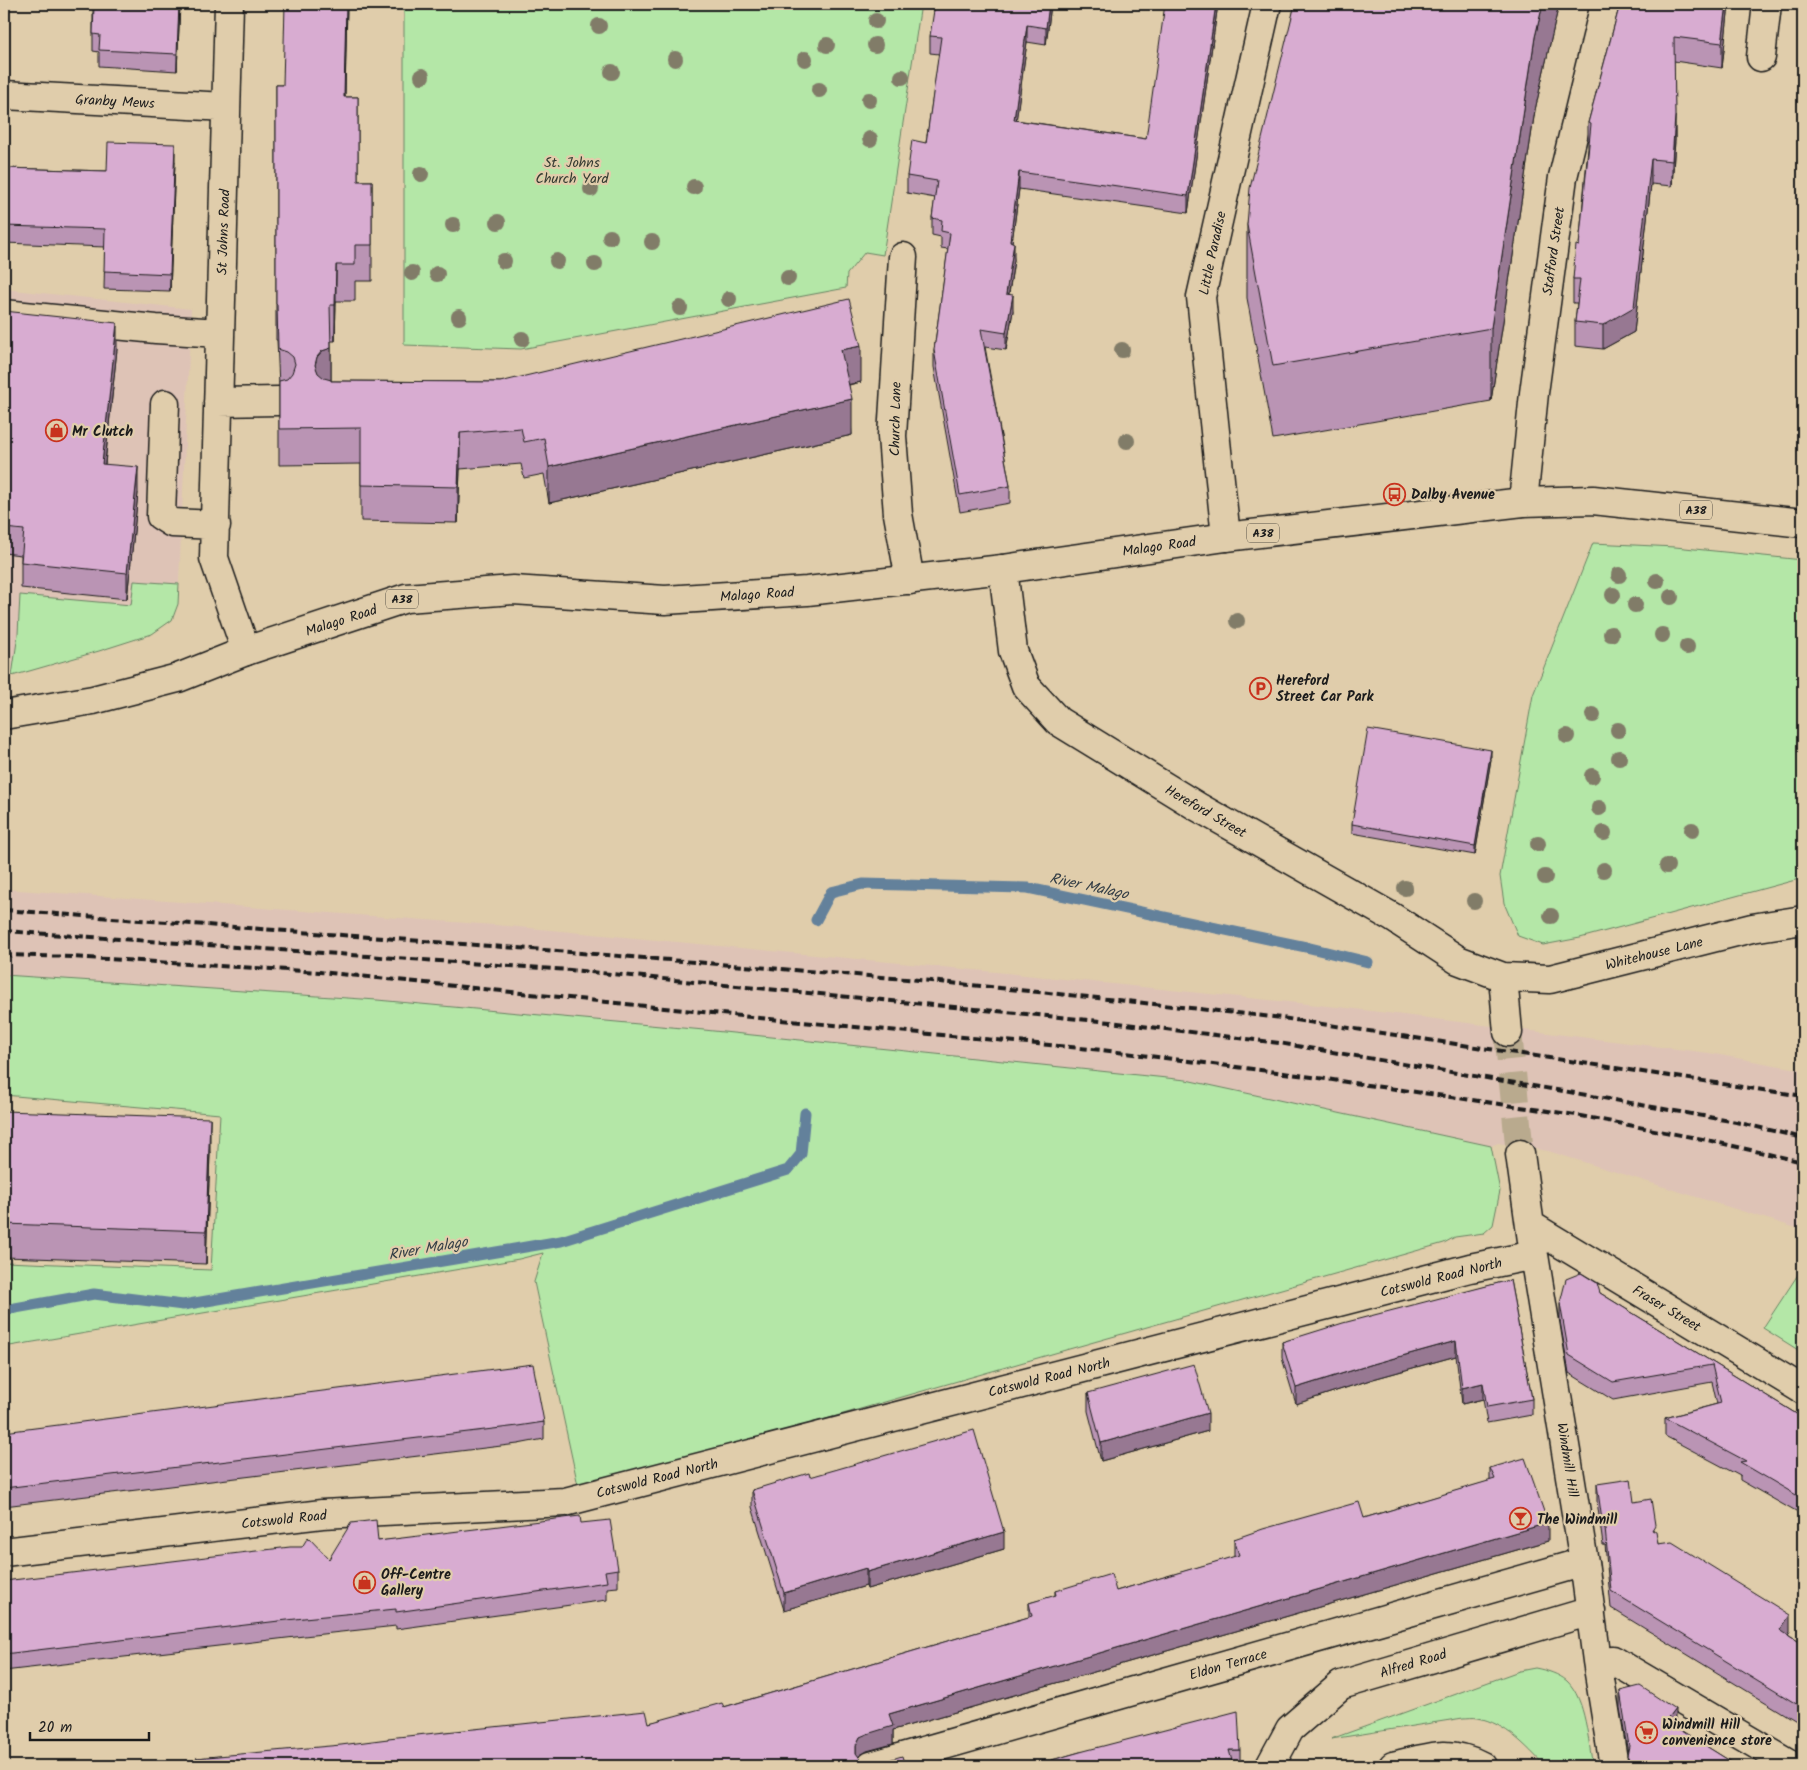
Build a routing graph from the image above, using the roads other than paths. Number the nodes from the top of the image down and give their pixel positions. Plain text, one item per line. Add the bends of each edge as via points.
1 (229, 4) edge
2 (1268, 4) edge
3 (1605, 4) edge
4 (1768, 4) edge
5 (1761, 57) dead end
6 (4, 95) edge
7 (226, 107) junction
8 (903, 257) dead end
9 (4, 314) edge
10 (220, 333) junction
11 (279, 401) edge
12 (218, 402) junction
13 (165, 404) dead end
14 (1522, 502) junction
15 (1803, 523) edge
16 (216, 525) junction
17 (1226, 537) junction
18 (1003, 569) junction
19 (910, 580) junction
20 (246, 651) junction
21 (4, 715) edge
22 (1803, 920) edge
23 (1503, 977) junction
24 (1508, 1032) tunnel mouth
25 (1520, 1154) tunnel mouth
26 (1530, 1225) junction
27 (1534, 1255) junction
28 (1803, 1390) edge
29 (565, 1502) joint
30 (4, 1552) edge
31 (1584, 1562) junction
32 (1591, 1611) junction
33 (1597, 1661) junction
34 (1278, 1764) edge
35 (871, 1766) edge
36 (1393, 1766) edge
37 (1482, 1766) edge
38 (1614, 1766) edge
39 (1793, 1766) edge

1 - 7 main road, St Johns Road
2 - 17 main road, Little Paradise via 1201,297
3 - 14 main road, Stafford Street via 1563,177
4 - 5 main road
6 - 7 main road, Granby Mews
7 - 10 main road, St Johns Road
8 - 19 main road, Church Lane via 892,436 898,514
9 - 10 main road
10 - 12 main road, St Johns Road
11 - 12 main road
12 - 16 main road, St Johns Road
13 - 16 main road via 161,516 172,524
14 - 15 main road, A38 via 1593,500
14 - 17 main road, Malago Road / A38
16 - 20 main road, St Johns Road via 214,558
17 - 18 main road, Malago Road / A38
18 - 19 main road, Malago Road / A38
18 - 23 main road, Hereford Street via 1013,651 1026,686 1058,721 1198,807 1392,917 1458,960
19 - 20 main road, Malago Road / A38 via 807,591 665,600 512,590 406,598
20 - 21 main road, Malago Road / A38 via 178,678 93,700
22 - 23 main road, Whitehouse Lane via 1752,928 1550,979
23 - 24 main road
25 - 26 main road, Windmill Hill
26 - 27 main road, Windmill Hill
26 - 28 main road, Fraser Street
27 - 29 main road, Cotswold Road North via 1470,1268
27 - 31 main road, Windmill Hill
29 - 30 main road, Cotswold Road via 322,1514
31 - 32 main road, Windmill Hill
31 - 35 main road, Eldon Terrace
32 - 33 main road, Windmill Hill
32 - 34 main road, Alfred Road via 1342,1685 1290,1729
33 - 38 main road, Windmill Hill
33 - 39 main road via 1613,1660
36 - 37 main road via 1440,1755 1460,1756

